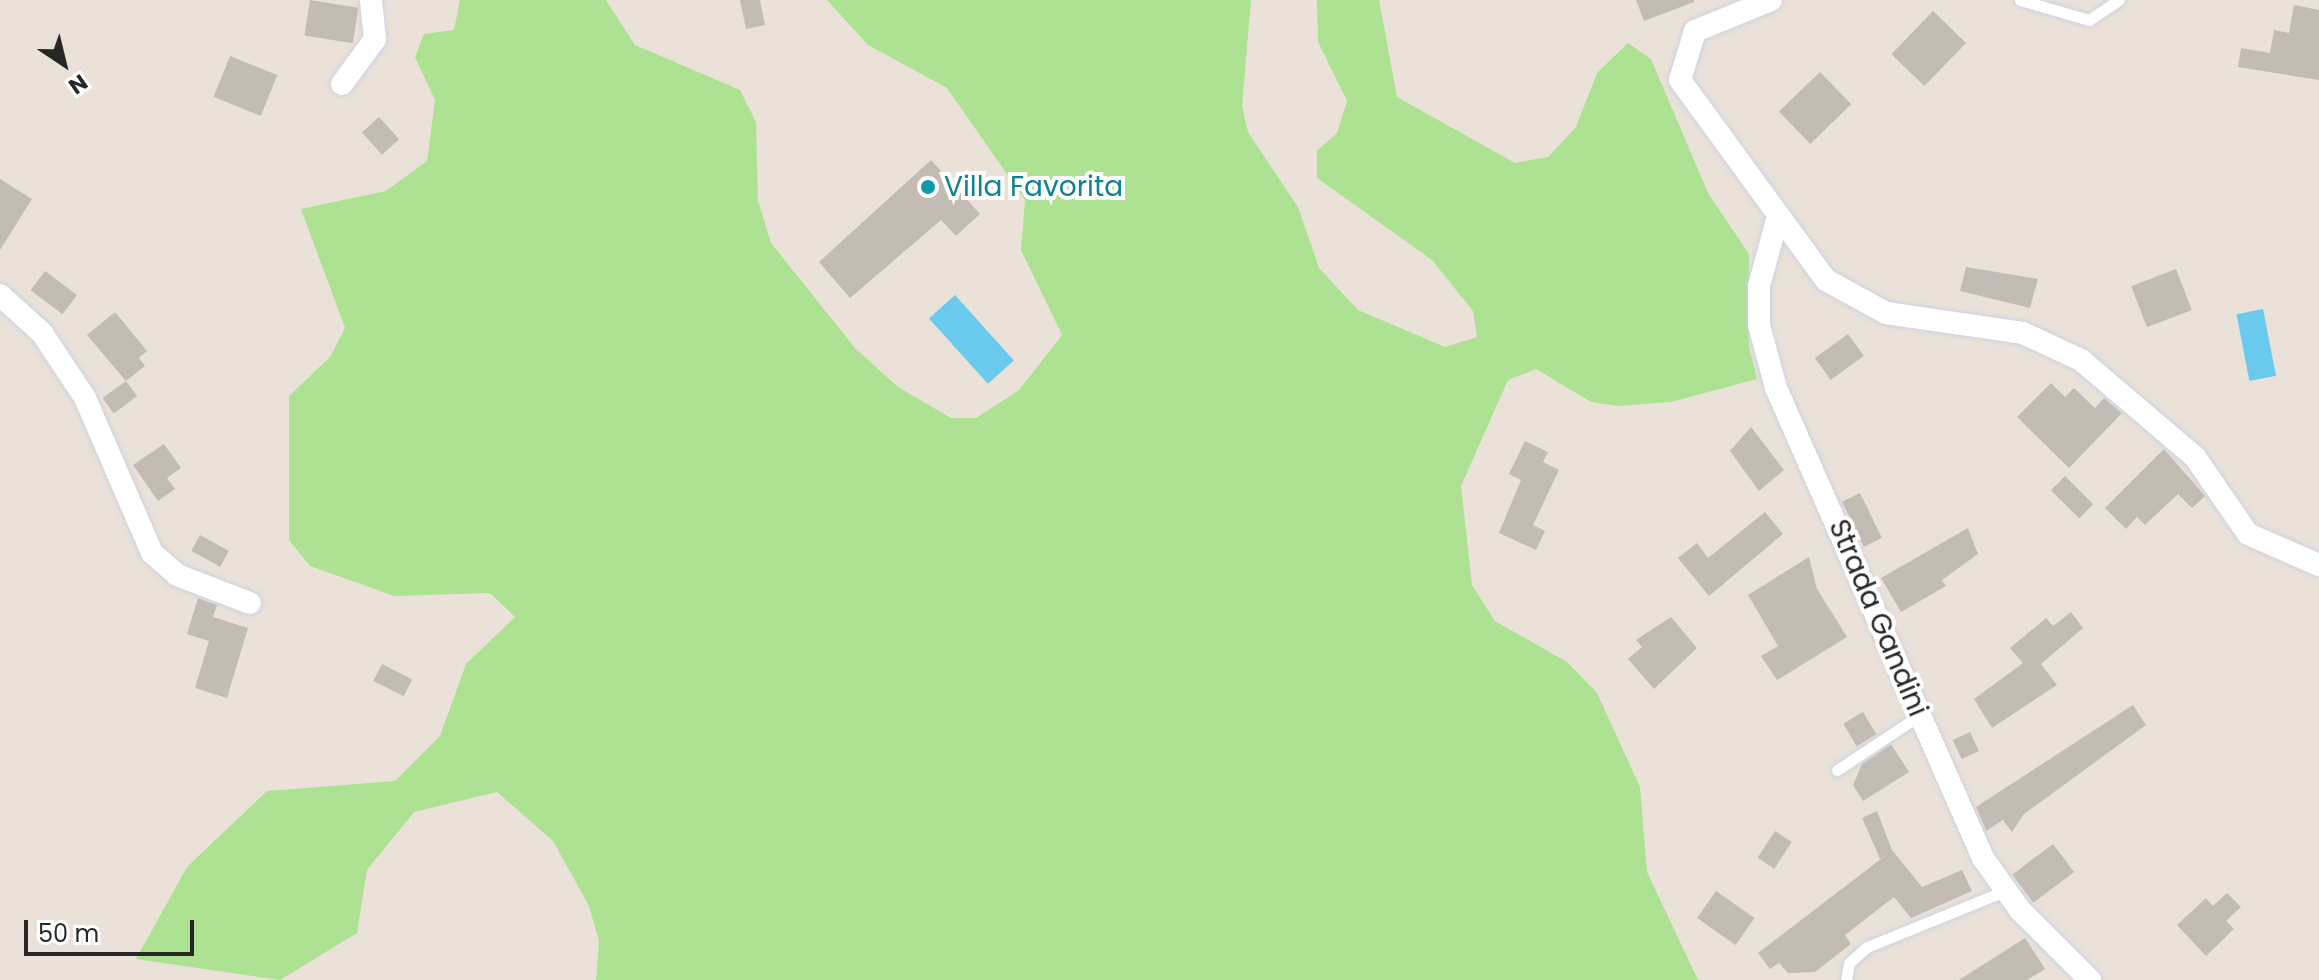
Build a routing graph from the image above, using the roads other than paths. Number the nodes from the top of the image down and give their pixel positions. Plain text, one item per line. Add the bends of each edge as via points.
1 (371, 0) edge
2 (1771, 0) edge
3 (2020, 0) edge
4 (2119, 0) edge
5 (342, 84) dead end
6 (1777, 220) junction
7 (0, 295) edge
8 (2319, 565) edge
9 (250, 603) dead end
10 (1920, 715) junction
11 (1837, 770) dead end
12 (2004, 891) junction
13 (1846, 980) edge
14 (2090, 980) edge

1 - 5 street via 375,39
2 - 6 street via 1695,31 1680,80
3 - 4 lane via 2089,20
6 - 8 street via 1826,280 1858,304 1934,323 2023,333 2081,360 2195,457 2248,534
6 - 10 street, Strada Gandini via 1759,286 1764,354
7 - 9 street via 42,333 85,398 152,553 177,575
10 - 11 lane
10 - 12 street, Strada Gandini
12 - 13 lane via 1867,947 1849,963
12 - 14 street, Strada Gandini

